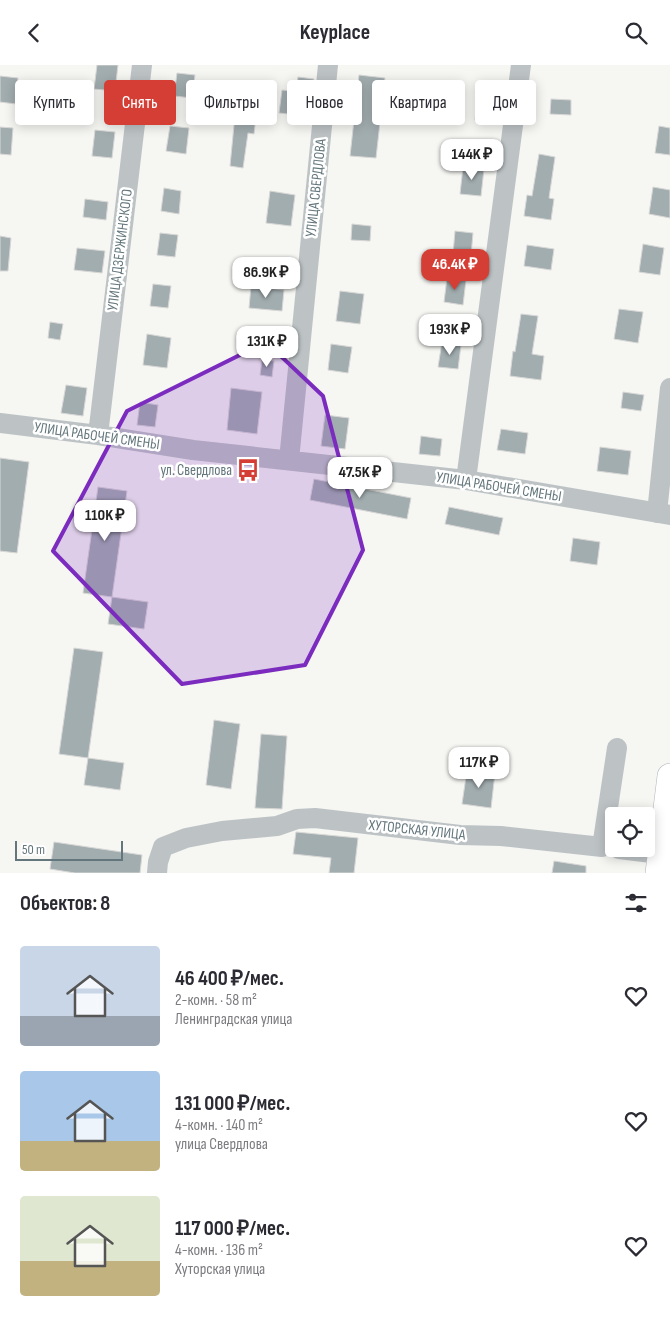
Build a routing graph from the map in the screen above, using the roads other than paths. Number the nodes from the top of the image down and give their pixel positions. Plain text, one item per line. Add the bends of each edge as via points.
1 (142, 65) edge
2 (328, 65) edge
3 (520, 65) edge
4 (670, 388) edge
5 (0, 423) edge
6 (98, 435) junction
7 (289, 460) junction
8 (466, 480) junction
9 (663, 514) edge
10 (616, 747) dead end
11 (670, 776) edge
12 (614, 807) edge
13 (605, 847) edge
14 (639, 857) edge
15 (663, 865) edge
16 (157, 873) edge

1 - 6 street, УЛИЦА ДЗЕРЖИНСКОГО
2 - 7 street, УЛИЦА СВЕРДЛОВА
3 - 8 street
4 - 9 street
5 - 6 street, УЛИЦА РАБОЧЕЙ СМЕНЫ
6 - 7 street, УЛИЦА РАБОЧЕЙ СМЕНЫ via 193,450
7 - 8 street, УЛИЦА РАБОЧЕЙ СМЕНЫ
8 - 9 street, УЛИЦА РАБОЧЕЙ СМЕНЫ
10 - 12 street
11 - 15 main road
13 - 16 street, ХУТОРСКАЯ УЛИЦА via 315,818 297,819 277,826 186,838 163,847
14 - 15 street

